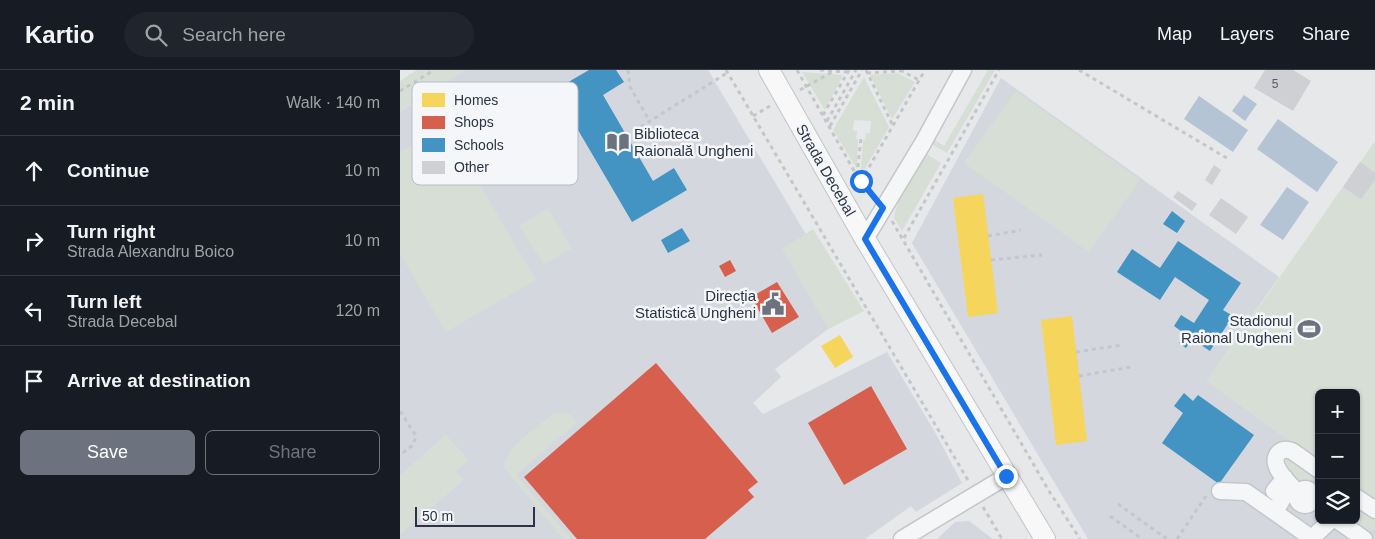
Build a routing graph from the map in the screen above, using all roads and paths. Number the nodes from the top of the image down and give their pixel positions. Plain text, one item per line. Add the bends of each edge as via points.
1 (434, 70) edge
2 (628, 70) edge
3 (769, 70) edge
4 (797, 70) edge
5 (820, 70) edge
6 (855, 70) edge
7 (900, 70) edge
8 (925, 70) edge
9 (963, 70) edge
10 (999, 70) edge
11 (1079, 70) edge
12 (727, 71) edge
13 (865, 71) edge
14 (847, 73) edge
15 (860, 74) junction
16 (850, 80) junction
17 (919, 80) junction
18 (415, 82) edge
19 (855, 83) junction
20 (412, 84) edge
21 (840, 86) junction
22 (845, 89) junction
23 (400, 91) edge
24 (850, 92) junction
25 (835, 95) junction
26 (840, 98) junction
27 (845, 100) junction
28 (830, 103) junction
29 (835, 107) junction
30 (840, 110) junction
31 (824, 115) junction
32 (827, 121) junction
33 (650, 122) junction
34 (893, 124) junction
35 (830, 126) junction
36 (634, 131) dead end
37 (861, 138) dead end
38 (1230, 160) dead end
39 (857, 176) junction
40 (861, 181) junction
41 (883, 208) junction
42 (1021, 230) dead end
43 (988, 236) dead end
44 (904, 238) junction
45 (865, 239) junction
46 (1042, 255) dead end
47 (991, 260) dead end
48 (1122, 345) dead end
49 (1076, 352) dead end
50 (1131, 367) dead end
51 (1079, 376) dead end
52 (400, 410) edge
53 (400, 455) edge
54 (1315, 469) edge
55 (1006, 476) junction
56 (1285, 478) junction
57 (1316, 479) edge
58 (1214, 493) joint
59 (976, 495) junction
60 (1308, 500) edge
61 (1360, 500) edge
62 (1118, 504) dead end
63 (1375, 510) edge
64 (1275, 512) junction
65 (1110, 516) dead end
66 (1291, 524) junction
67 (1327, 524) edge
68 (1343, 524) edge
69 (1375, 534) edge
70 (902, 539) edge
71 (1002, 539) edge
72 (1045, 539) edge
73 (1080, 539) edge
74 (1142, 539) edge
75 (1167, 539) edge
76 (1177, 539) edge
77 (1312, 539) edge
78 (1364, 539) edge
79 (1369, 539) edge

1 - 18 path
2 - 33 path via 630,87
3 - 45 main road, Strada Decebal
4 - 31 path
5 - 14 path
6 - 15 path
6 - 16 path
7 - 13 path
7 - 17 path
8 - 17 path
9 - 41 street
10 - 44 path
11 - 38 path
12 - 33 path
12 - 59 path
13 - 15 path
13 - 34 path
14 - 16 path
14 - 21 path
15 - 19 path
16 - 19 path
16 - 22 path
17 - 34 path
19 - 24 path
20 - 23 path
21 - 22 path
21 - 25 path
22 - 24 path
22 - 26 path
24 - 27 path
25 - 26 path
25 - 28 path
26 - 27 path
26 - 29 path
27 - 30 path
28 - 29 path
28 - 31 path
29 - 30 path
29 - 32 path
30 - 35 path
31 - 32 path
32 - 35 path
33 - 36 path
34 - 40 path
35 - 39 path
37 - 39 path
39 - 40 path
40 - 41 path
41 - 44 path
41 - 45 street
42 - 43 path
44 - 73 path via 1049,491
45 - 55 main road, Strada Decebal
46 - 47 path
48 - 49 path
50 - 51 path
52 - 53 path via 416,436 413,445
54 - 56 street via 1292,451 1281,450 1276,463
55 - 59 street
55 - 72 main road, Strada Decebal
56 - 60 street
56 - 64 street via 1274,491 1282,498
57 - 60 street
58 - 64 street via 1246,492
58 - 76 path
59 - 70 street
59 - 71 path
60 - 66 street
61 - 63 street
62 - 75 path
64 - 66 street
65 - 74 path
66 - 77 street
67 - 77 street
68 - 78 street
69 - 79 street

